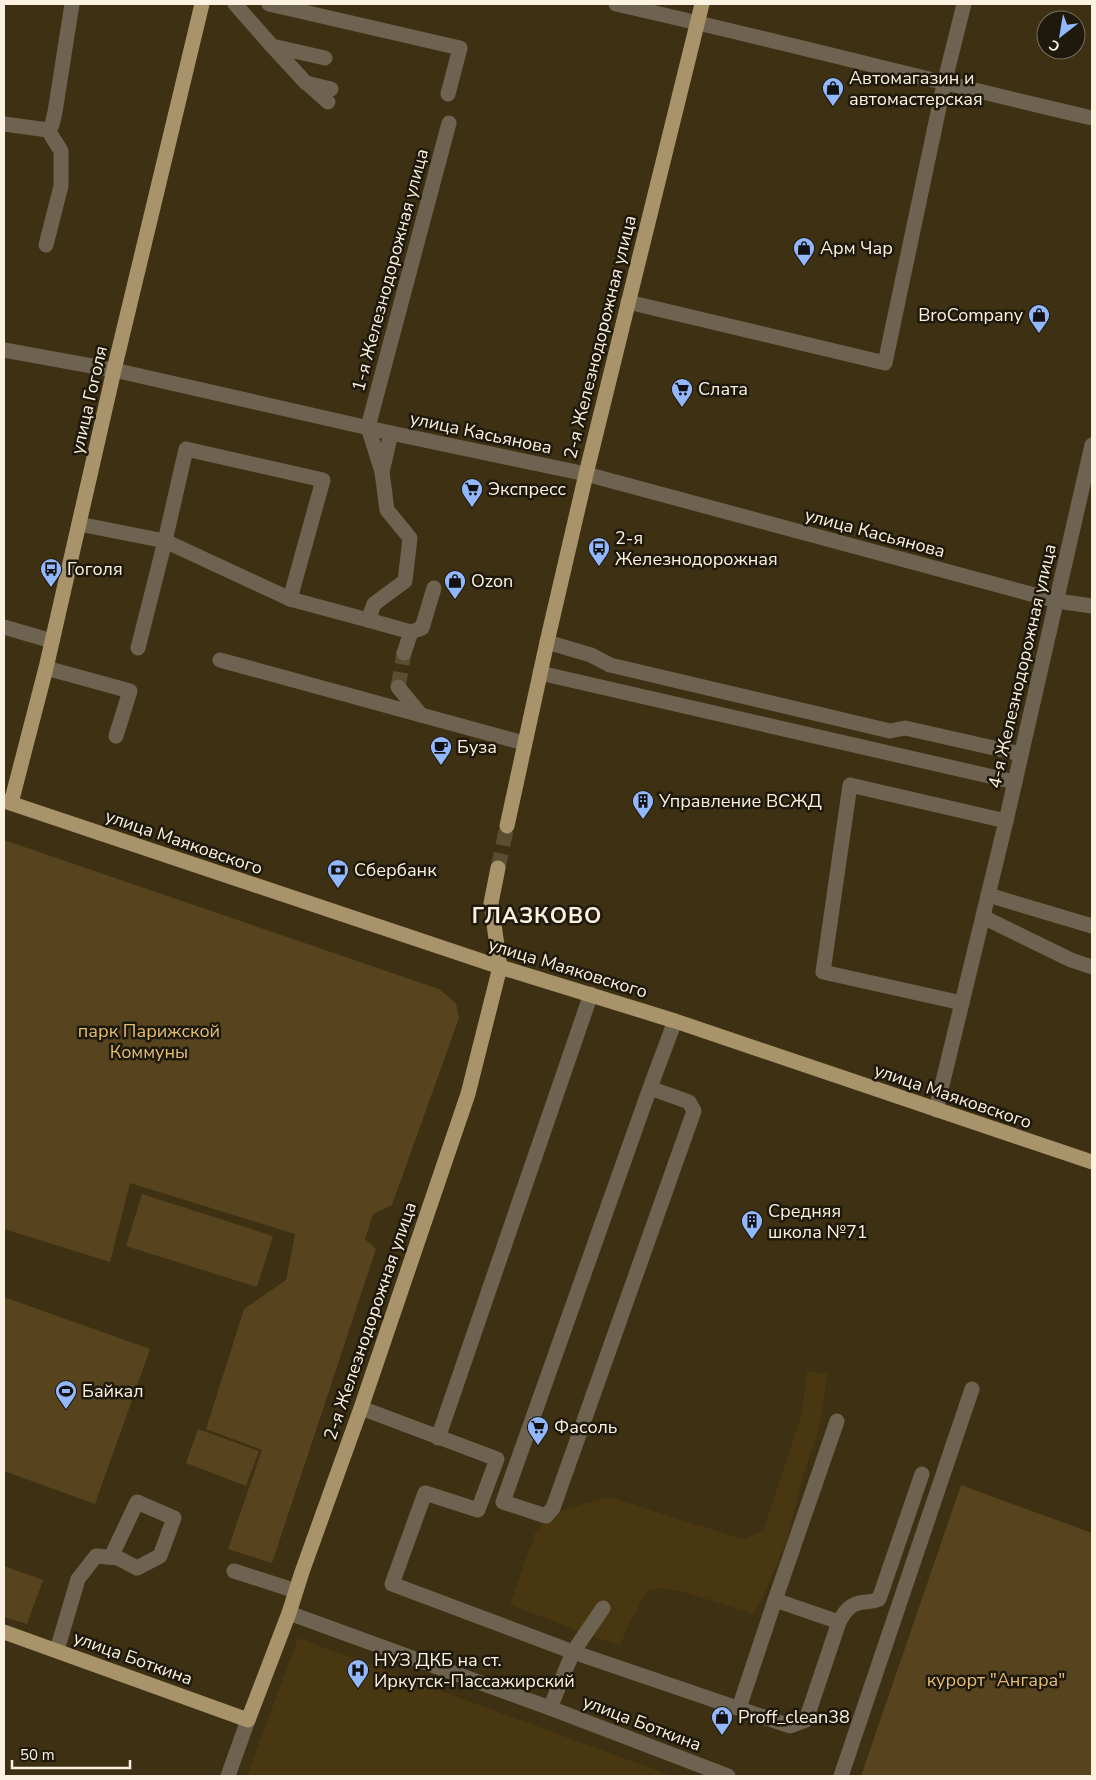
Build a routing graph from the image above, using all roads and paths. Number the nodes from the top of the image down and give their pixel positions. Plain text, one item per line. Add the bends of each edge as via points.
1 (72, 4) edge
2 (202, 4) edge
3 (235, 4) edge
4 (269, 4) edge
5 (616, 4) edge
6 (702, 4) edge
7 (964, 4) edge
8 (697, 22) junction
9 (272, 46) junction
10 (326, 58) dead end
11 (944, 84) junction
12 (448, 94) dead end
13 (330, 95) dead end
14 (1092, 118) edge
15 (449, 123) dead end
16 (4, 124) edge
17 (48, 130) junction
18 (46, 245) dead end
19 (628, 302) junction
20 (4, 350) edge
21 (114, 370) junction
22 (368, 427) junction
23 (391, 433) junction
24 (1092, 446) edge
25 (382, 472) junction
26 (586, 474) junction
27 (80, 524) junction
28 (165, 541) junction
29 (434, 588) dead end
30 (290, 599) junction
31 (1057, 601) junction
32 (1092, 606) edge
33 (368, 620) junction
34 (4, 627) edge
35 (411, 632) junction
36 (52, 641) junction
37 (547, 642) junction
38 (138, 648) dead end
39 (404, 653) tunnel mouth
40 (220, 660) dead end
41 (46, 668) junction
42 (540, 673) junction
43 (398, 687) dead end
44 (421, 715) junction
45 (116, 736) dead end
46 (524, 743) junction
47 (1021, 754) junction
48 (1015, 782) junction
49 (7, 802) edge
50 (1006, 820) junction
51 (507, 826) tunnel mouth
52 (498, 868) tunnel mouth
53 (988, 895) junction
54 (983, 917) junction
55 (1092, 926) edge
56 (1092, 967) edge
57 (500, 968) junction
58 (591, 994) junction
59 (962, 1003) junction
60 (674, 1021) junction
61 (650, 1088) junction
62 (936, 1110) junction
63 (1092, 1162) edge
64 (972, 1389) dead end
65 (361, 1408) junction
66 (837, 1421) dead end
67 (438, 1438) junction
68 (922, 1474) dead end
69 (111, 1557) junction
70 (234, 1571) dead end
71 (296, 1592) junction
72 (775, 1600) junction
73 (603, 1608) dead end
74 (289, 1613) junction
75 (839, 1622) junction
76 (4, 1632) edge
77 (56, 1650) junction
78 (574, 1652) junction
79 (550, 1708) junction
80 (739, 1708) junction
81 (248, 1720) junction
82 (228, 1776) edge
83 (728, 1776) edge
84 (841, 1776) edge

1 - 17 street via 56,112
2 - 21 main road, улица Гоголя
3 - 9 street
4 - 12 street via 460,48
5 - 8 street
6 - 8 main road, 2-я Железнодорожная улица
7 - 11 street
8 - 11 street
8 - 19 main road, 2-я Железнодорожная улица
9 - 10 street
9 - 13 street via 306,83
11 - 14 street
11 - 19 street via 885,363
15 - 22 street, 1-я Железнодорожная улица
16 - 17 street
17 - 18 street via 61,151 61,186
19 - 26 main road, 2-я Железнодорожная улица
20 - 21 street, улица Касьянова
21 - 22 street, улица Касьянова
21 - 27 main road, улица Гоголя
22 - 23 street, улица Касьянова
22 - 25 street
23 - 25 street
23 - 26 street, улица Касьянова
24 - 31 street, 4-я Железнодорожная улица
25 - 33 street via 387,510 410,538 405,581 374,604
26 - 31 street, улица Касьянова
26 - 37 main road, 2-я Железнодорожная улица
27 - 28 street
27 - 36 main road, улица Гоголя
28 - 30 street
28 - 30 street via 186,449 323,480
28 - 38 street
29 - 35 street via 422,628
30 - 33 street
31 - 32 street, улица Касьянова
31 - 47 street, 4-я Железнодорожная улица
33 - 35 street
34 - 36 street
35 - 39 street
36 - 41 main road, улица Гоголя
37 - 42 main road, 2-я Железнодорожная улица
37 - 47 street via 591,655 610,665 740,696 890,731 905,728
40 - 44 street
41 - 45 street via 130,691
41 - 49 main road, улица Гоголя
42 - 46 main road, 2-я Железнодорожная улица
42 - 48 street
43 - 44 street
44 - 46 street
46 - 51 main road, 2-я Железнодорожная улица
47 - 48 street, 4-я Железнодорожная улица
48 - 50 street, 4-я Железнодорожная улица
49 - 57 main road, улица Маяковского
50 - 53 street, 4-я Железнодорожная улица
50 - 59 street via 850,786 823,972
52 - 57 main road, 2-я Железнодорожная улица via 491,904
53 - 54 street, 4-я Железнодорожная улица
53 - 55 street
54 - 56 street
54 - 59 street, 4-я Железнодорожная улица
57 - 58 main road, улица Маяковского
57 - 65 main road, 2-я Железнодорожная улица via 468,1094
58 - 60 main road, улица Маяковского
58 - 67 street
59 - 62 street, 4-я Железнодорожная улица
60 - 61 street
60 - 62 main road, улица Маяковского
61 - 61 street via 503,1502 546,1516 553,1508 694,1112 689,1102
62 - 63 main road, улица Маяковского
64 - 84 street
65 - 67 street
65 - 71 main road, 2-я Железнодорожная улица
66 - 72 street
67 - 78 street via 497,1459 478,1510 425,1493 392,1584
68 - 75 street via 879,1599 873,1603 858,1602 846,1610
69 - 69 street via 137,1568 160,1556 174,1518 137,1502
69 - 77 street via 96,1556 79,1576
70 - 71 street
71 - 74 main road, 2-я Железнодорожная улица
72 - 75 street
72 - 80 street
73 - 78 street
74 - 79 street, улица Боткина
74 - 81 main road, 2-я Железнодорожная улица
75 - 80 street via 806,1720 790,1726
76 - 77 main road, улица Боткина
77 - 81 main road, улица Боткина
78 - 79 street
78 - 80 street
79 - 83 street, улица Боткина
81 - 82 street, 2-я Железнодорожная улица

